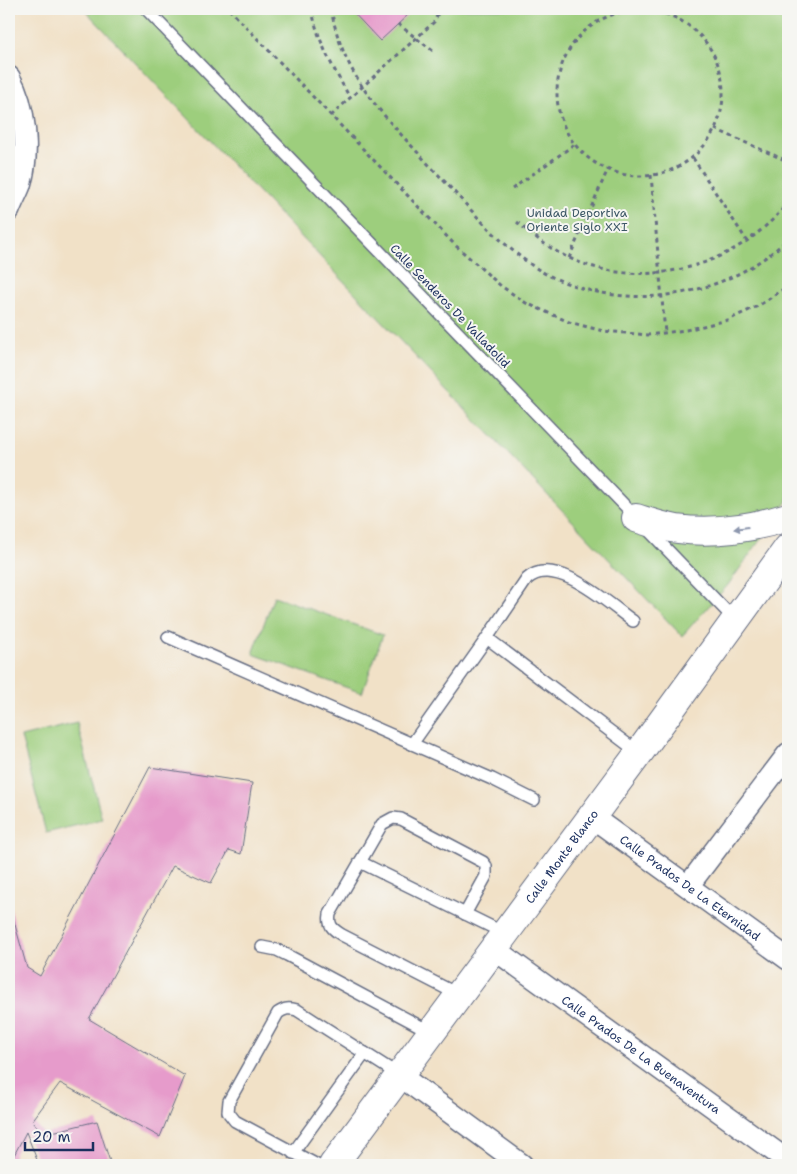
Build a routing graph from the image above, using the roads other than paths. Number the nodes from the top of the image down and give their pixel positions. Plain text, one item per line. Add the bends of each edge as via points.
1 (146, 9) edge
2 (9, 78) edge
3 (9, 210) edge
4 (788, 517) edge
5 (636, 518) junction
6 (788, 548) edge
7 (633, 621) dead end
8 (736, 621) junction
9 (168, 636) dead end
10 (487, 638) junction
11 (412, 744) junction
12 (640, 753) junction
13 (788, 754) edge
14 (534, 800) dead end
15 (592, 817) junction
16 (360, 862) junction
17 (688, 886) junction
18 (466, 914) junction
19 (499, 941) junction
20 (262, 948) dead end
21 (788, 958) edge
22 (459, 995) junction
23 (431, 1032) junction
24 (365, 1053) junction
25 (399, 1075) junction
26 (293, 1152) junction
27 (788, 1161) edge
28 (317, 1165) edge
29 (333, 1165) edge
30 (522, 1165) edge

1 - 5 lane, Calle Senderos De Valladolid
2 - 3 street via 23,118 26,148 20,184
4 -> 5 main road via 738,529 707,531 676,529
5 - 8 lane, Calle Senderos De Valladolid
6 - 8 main road, Calle Monte Blanco
7 - 10 lane via 568,576 539,572 527,579
8 - 12 main road, Calle Monte Blanco
9 - 11 lane
10 - 11 lane
10 - 12 lane
11 - 14 lane
12 - 15 main road, Calle Monte Blanco
13 - 17 street
15 - 17 street, Calle Prados De La Eternidad
15 - 19 main road, Calle Monte Blanco
16 - 18 lane
16 - 18 lane via 382,824 393,818 401,819 486,866 486,876
16 - 22 lane via 330,914 330,926
17 - 21 street, Calle Prados De La Eternidad
18 - 19 lane
19 - 22 main road, Calle Monte Blanco
19 - 27 street, Calle Prados De La Buenaventura
20 - 23 lane via 287,955
22 - 23 main road, Calle Monte Blanco
23 - 25 main road, Calle Monte Blanco
24 - 25 lane
24 - 26 lane
24 - 26 lane via 297,1010 290,1008 278,1013 229,1101 228,1112 234,1121
25 - 29 main road, Calle Monte Blanco
25 - 30 street
26 - 28 lane

